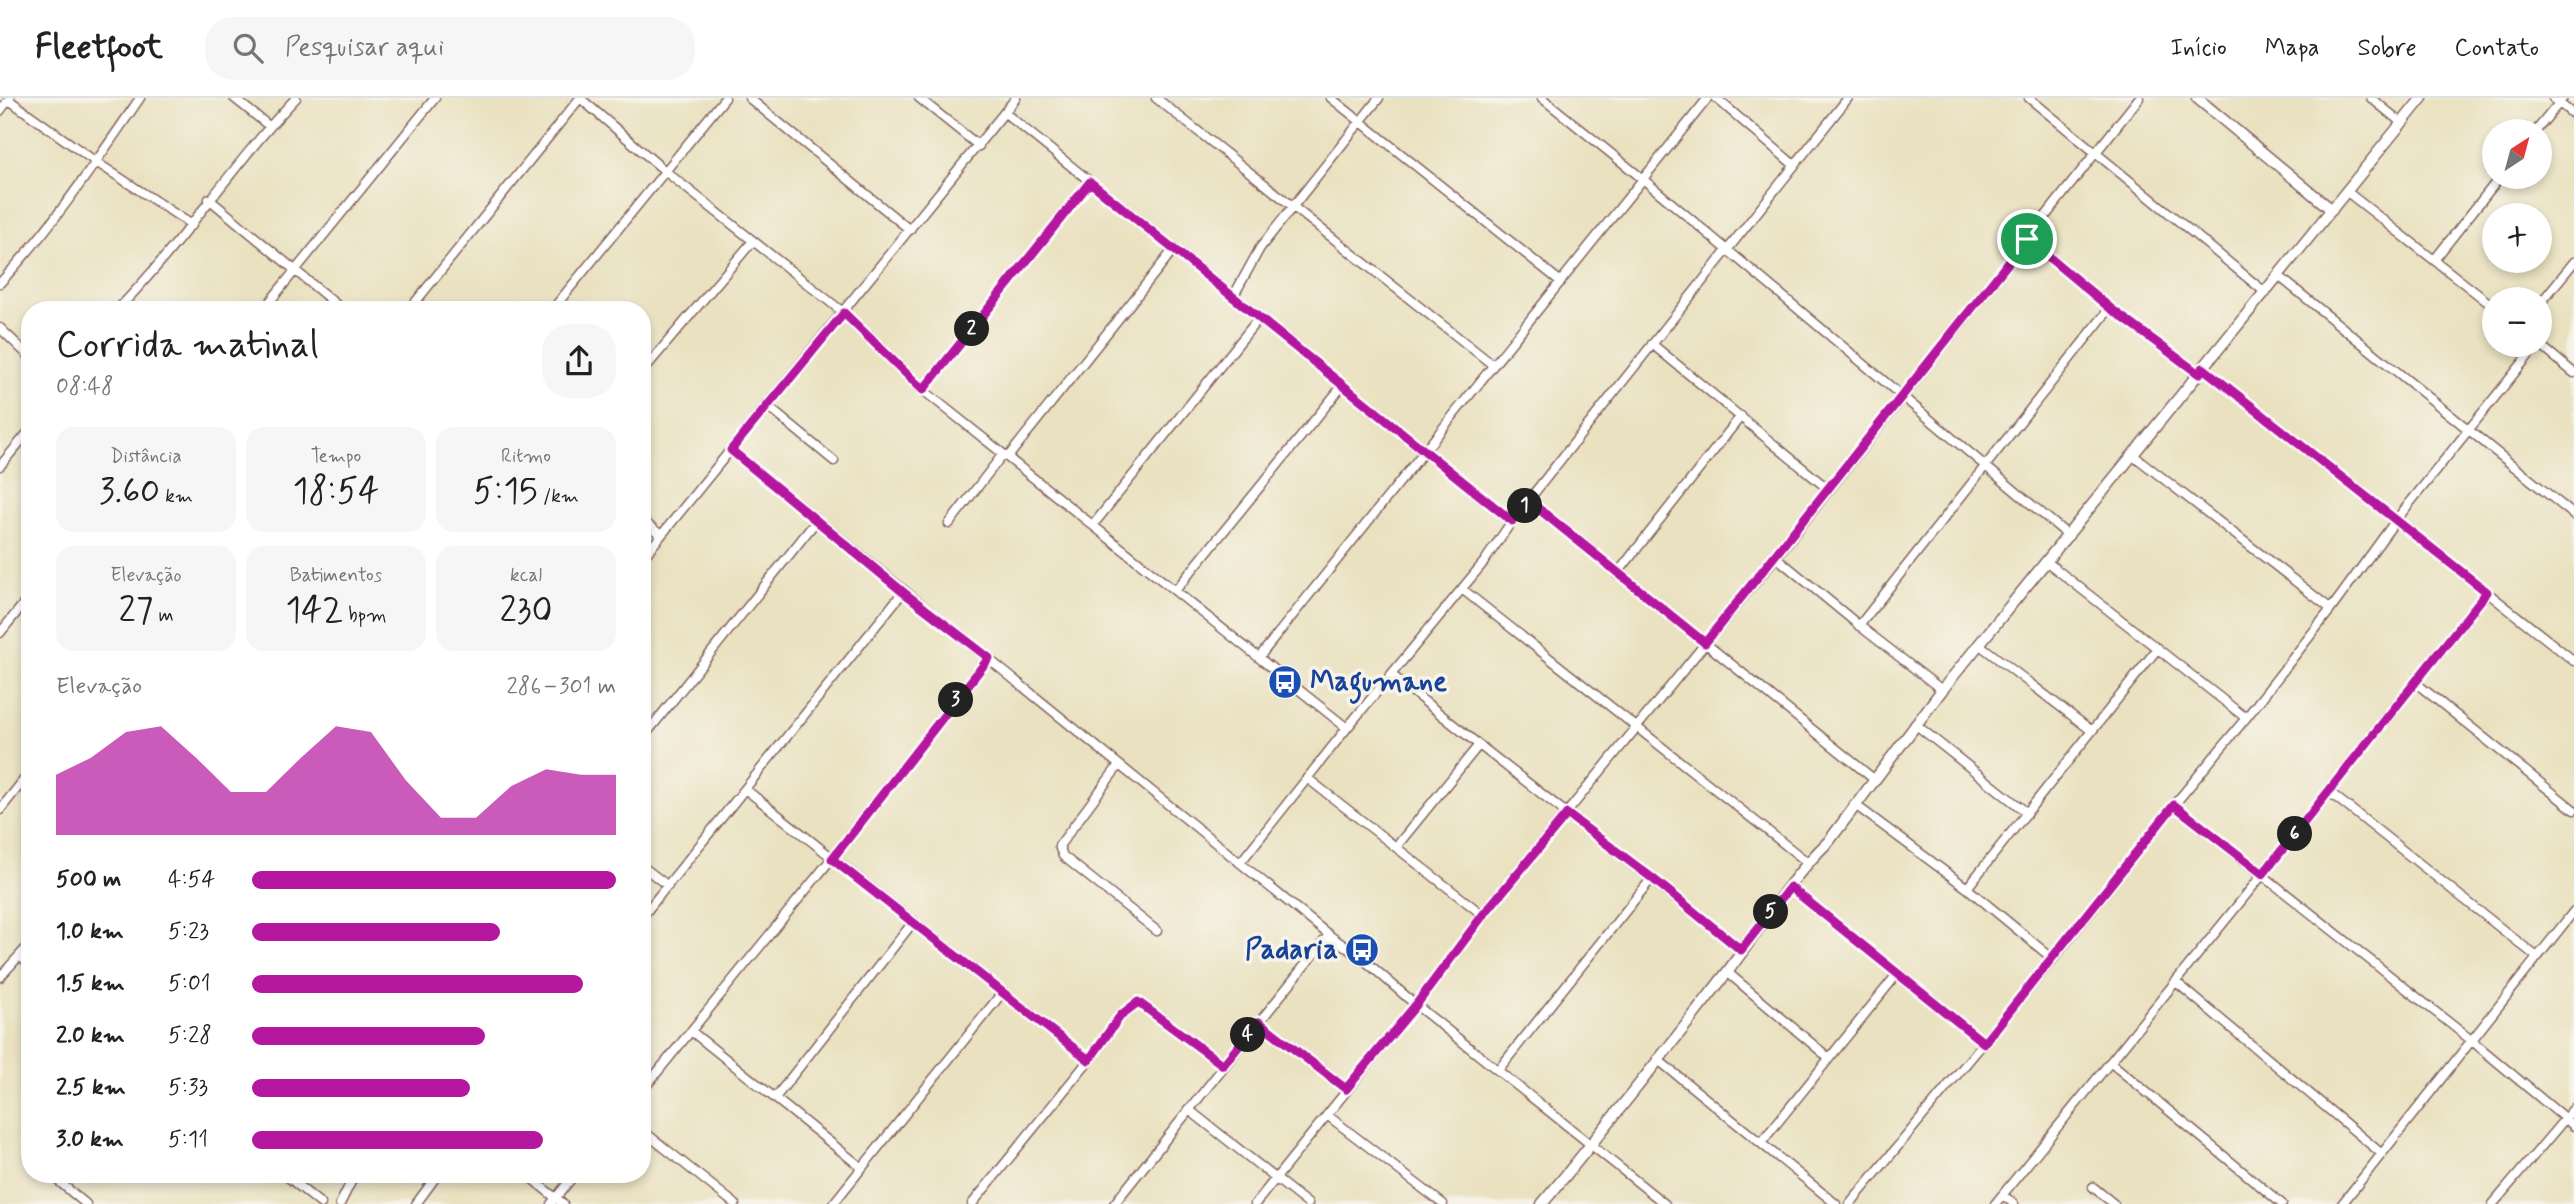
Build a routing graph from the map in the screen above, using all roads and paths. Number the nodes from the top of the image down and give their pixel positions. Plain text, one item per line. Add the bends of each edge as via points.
1 (139, 98) edge
2 (234, 98) edge
3 (296, 98) edge
4 (435, 98) edge
5 (580, 98) edge
6 (725, 98) edge
7 (749, 98) edge
8 (919, 98) edge
9 (1156, 98) edge
10 (1331, 98) edge
11 (1379, 98) edge
12 (1542, 98) edge
13 (1708, 98) edge
14 (1716, 98) edge
15 (1848, 98) edge
16 (2029, 98) edge
17 (2139, 98) edge
18 (2197, 98) edge
19 (2371, 98) edge
20 (2423, 98) edge
21 (10, 99) edge
22 (1014, 99) edge
23 (2558, 100) edge
24 (0, 111) edge
25 (1005, 113) junction
26 (2574, 115) edge
27 (2545, 119) edge
28 (1361, 122) junction
29 (2402, 123) junction
30 (269, 126) junction
31 (979, 146) junction
32 (2094, 151) junction
33 (96, 162) junction
34 (1794, 165) junction
35 (666, 171) junction
36 (1644, 180) junction
37 (1090, 182) junction
38 (2490, 189) edge
39 (2346, 191) junction
40 (209, 200) junction
41 (1293, 206) junction
42 (2332, 210) junction
43 (192, 225) junction
44 (910, 230) junction
45 (2027, 239) junction
46 (752, 242) junction
47 (1174, 249) junction
48 (1727, 251) junction
49 (2435, 259) junction
50 (2574, 262) edge
51 (295, 271) junction
52 (2280, 276) junction
53 (1561, 282) junction
54 (0, 283) edge
55 (2552, 289) edge
56 (2266, 293) junction
57 (1233, 297) junction
58 (2482, 297) edge
59 (125, 301) edge
60 (270, 301) edge
61 (332, 301) edge
62 (416, 301) edge
63 (559, 301) edge
64 (2110, 308) junction
65 (844, 313) junction
66 (1259, 318) junction
67 (0, 328) edge
68 (1652, 344) junction
69 (21, 349) edge
70 (2552, 356) edge
71 (2528, 357) edge
72 (651, 361) edge
73 (1493, 365) junction
74 (2201, 371) junction
75 (2574, 373) edge
76 (1343, 385) junction
77 (923, 390) junction
78 (1903, 396) junction
79 (766, 405) junction
80 (1741, 416) junction
81 (2468, 429) junction
82 (21, 441) edge
83 (731, 450) junction
84 (1425, 451) junction
85 (2133, 455) junction
86 (1006, 456) junction
87 (834, 461) dead end
88 (0, 466) edge
89 (1986, 467) junction
90 (1828, 489) junction
91 (1529, 501) junction
92 (2574, 514) edge
93 (817, 520) junction
94 (2396, 520) junction
95 (1512, 521) junction
96 (949, 524) dead end
97 (1093, 525) junction
98 (651, 527) edge
99 (662, 535) junction
100 (2068, 536) junction
101 (651, 548) edge
102 (1776, 556) junction
103 (2047, 562) junction
104 (1617, 574) junction
105 (1462, 589) junction
106 (903, 592) junction
107 (1175, 592) junction
108 (2487, 592) junction
109 (21, 607) edge
110 (2331, 610) junction
111 (1859, 626) junction
112 (0, 633) edge
113 (1705, 643) junction
114 (1980, 645) junction
115 (2158, 648) junction
116 (1260, 656) junction
117 (2572, 657) edge
118 (989, 658) junction
119 (1392, 675) junction
120 (2416, 683) junction
121 (1942, 690) junction
122 (2246, 718) junction
123 (1915, 724) junction
124 (651, 728) edge
125 (1347, 728) junction
126 (1637, 729) junction
127 (2092, 731) junction
128 (1478, 746) junction
129 (1119, 765) junction
130 (1307, 778) junction
131 (1875, 780) junction
132 (21, 783) edge
133 (745, 789) junction
134 (2328, 791) junction
135 (1854, 804) junction
136 (2174, 805) junction
137 (0, 810) edge
138 (2574, 810) edge
139 (2026, 812) junction
140 (1567, 814) junction
141 (1396, 847) junction
142 (832, 859) junction
143 (1807, 862) junction
144 (1240, 863) junction
145 (651, 873) edge
146 (2263, 874) junction
147 (1652, 878) junction
148 (668, 886) junction
149 (1790, 887) junction
150 (1967, 888) junction
151 (651, 906) edge
152 (2574, 911) edge
153 (1483, 915) junction
154 (914, 921) junction
155 (1157, 931) dead end
156 (1329, 935) junction
157 (1741, 950) junction
158 (19, 956) edge
159 (2537, 957) junction
160 (2053, 959) junction
161 (1727, 972) junction
162 (1898, 973) junction
163 (0, 977) edge
164 (2176, 982) junction
165 (1002, 993) junction
166 (1416, 1005) junction
167 (1259, 1022) junction
168 (691, 1031) junction
169 (2471, 1040) junction
170 (1984, 1043) junction
171 (1829, 1058) junction
172 (1657, 1059) junction
173 (1089, 1060) junction
174 (2110, 1062) junction
175 (1223, 1065) junction
176 (1499, 1069) junction
177 (651, 1080) edge
178 (1346, 1089) junction
179 (775, 1098) junction
180 (2574, 1108) edge
181 (1188, 1109) junction
182 (1327, 1115) junction
183 (2566, 1119) junction
184 (2574, 1126) edge
185 (651, 1137) edge
186 (1761, 1143) junction
187 (1591, 1145) junction
188 (2382, 1154) junction
189 (861, 1167) junction
190 (1275, 1179) junction
191 (61, 1183) edge
192 (295, 1183) edge
193 (350, 1183) edge
194 (431, 1183) edge
195 (536, 1183) edge
196 (569, 1183) edge
197 (2093, 1187) dead end
198 (2003, 1195) junction
199 (557, 1202) edge
200 (86, 1204) edge
201 (321, 1204) edge
202 (340, 1204) edge
203 (415, 1204) edge
204 (735, 1204) edge
205 (833, 1204) edge
206 (972, 1204) edge
207 (1114, 1204) edge
208 (1255, 1204) edge
209 (1308, 1204) edge
210 (1443, 1204) edge
211 (1542, 1204) edge
212 (1665, 1204) edge
213 (1836, 1204) edge
214 (1850, 1204) edge
215 (1995, 1204) edge
216 (2014, 1204) edge
217 (2114, 1204) edge
218 (2282, 1204) edge
219 (2342, 1204) edge
220 (2493, 1204) edge

1 - 33 street
2 - 30 street
3 - 30 street
4 - 51 street
5 - 35 street
5 - 62 street
6 - 35 street
7 - 44 street
8 - 31 street
9 - 41 street
10 - 28 street
11 - 28 street
12 - 36 street
13 - 36 street
14 - 34 street
15 - 34 street
16 - 32 street
17 - 32 street
18 - 42 street
19 - 29 street
20 - 29 street
21 - 24 street
21 - 33 street
22 - 25 street
23 - 26 street
23 - 27 street
25 - 31 street
25 - 37 street
28 - 41 street
28 - 53 street
29 - 39 street
30 - 40 street
31 - 44 street
32 - 45 street
32 - 56 street
33 - 43 street
33 - 54 street via 73,197
34 - 48 street
35 - 46 street
35 - 63 street
36 - 48 street
36 - 53 street
37 - 47 street
37 - 77 street
38 - 49 street
39 - 42 street
39 - 49 street
40 - 43 street
40 - 51 street
41 - 57 street via 1260,248
41 - 73 street
42 - 52 street
43 - 59 street
44 - 65 street
45 - 64 street
45 - 78 street
46 - 65 street
46 - 72 street
47 - 57 street
47 - 86 street
48 - 68 street
48 - 78 street
49 - 58 street
50 - 55 street
51 - 60 street
51 - 61 street
52 - 56 street
52 - 81 street
53 - 73 street
56 - 74 street
57 - 66 street
64 - 74 street
64 - 89 street
65 - 77 street
65 - 79 street
66 - 76 street
66 - 97 street
67 - 69 street
68 - 80 street
68 - 91 street
70 - 75 street
71 - 81 street
73 - 84 street
74 - 85 street
74 - 94 street
76 - 84 street
76 - 107 street
77 - 86 street
78 - 89 street
78 - 90 street
79 - 83 street
79 - 87 street
80 - 90 street
80 - 104 street
81 - 92 street
81 - 94 street
82 - 88 street
83 - 93 street
83 - 99 street
84 - 95 street
84 - 116 street
85 - 100 street
85 - 110 street
86 - 96 street
86 - 97 street
89 - 100 street
89 - 111 street
90 - 102 street
91 - 95 street
91 - 104 street
93 - 106 street
93 - 124 street
94 - 108 street
94 - 110 street
95 - 105 street
97 - 107 street
98 - 99 street
99 - 101 street
100 - 103 street
102 - 111 street
102 - 113 street
103 - 114 street
103 - 115 street
104 - 113 street
105 - 119 street
105 - 126 street
106 - 118 street
106 - 133 street
107 - 116 street
108 - 117 street
108 - 120 street
109 - 112 street
110 - 122 street
111 - 121 street
113 - 126 street
113 - 131 street
114 - 121 street
114 - 127 street
115 - 122 street
115 - 127 street
116 - 125 street
118 - 129 street
118 - 142 street
119 - 125 street
119 - 128 street
120 - 134 street
120 - 138 street
121 - 123 street
122 - 136 street
123 - 131 street
123 - 139 street
125 - 130 street
126 - 140 street
126 - 143 street
127 - 139 street
128 - 140 street
128 - 141 street
129 - 144 street
129 - 155 street via 1059,846 1063,856
130 - 141 street
130 - 144 street
131 - 135 street
132 - 137 street
133 - 142 street
133 - 148 street
134 - 146 street
134 - 159 street
135 - 143 street via 1829,841
135 - 150 street
136 - 146 street
136 - 160 street
139 - 150 street
140 - 147 street
140 - 153 street
141 - 153 street
142 - 154 street
142 - 168 street
143 - 149 street
144 - 156 street
145 - 148 street
146 - 164 street
146 - 169 street
147 - 157 street
147 - 176 street
148 - 151 street
149 - 157 street
149 - 162 street
150 - 160 street
152 - 159 street
153 - 166 street
154 - 165 street
154 - 179 street
156 - 166 street
156 - 167 street
157 - 161 street
158 - 163 street
159 - 169 street
160 - 170 street
161 - 171 street
161 - 172 street
162 - 170 street
162 - 171 street
164 - 174 street
164 - 188 street
165 - 173 street
165 - 189 street
166 - 176 street
166 - 178 street
167 - 175 street
167 - 178 street
168 - 177 street
168 - 179 street
169 - 183 street
169 - 188 street
170 - 214 street
171 - 186 street
172 - 186 street
172 - 187 street
173 - 175 street via 1121,1015 1138,1002
173 - 206 street
174 - 198 street
174 - 218 street
175 - 181 street
176 - 187 street
178 - 182 street
179 - 189 street
180 - 183 street
181 - 190 street
181 - 207 street
182 - 190 street
182 - 210 street
183 - 184 street
183 - 220 street
185 - 204 street
186 - 213 street
187 - 211 street
187 - 212 street
188 - 219 street
189 - 205 street
190 - 208 street
190 - 209 street
191 - 200 street
192 - 201 street
193 - 202 street
194 - 203 street
195 - 199 street
196 - 199 street
197 - 217 street
198 - 215 street
198 - 216 street

